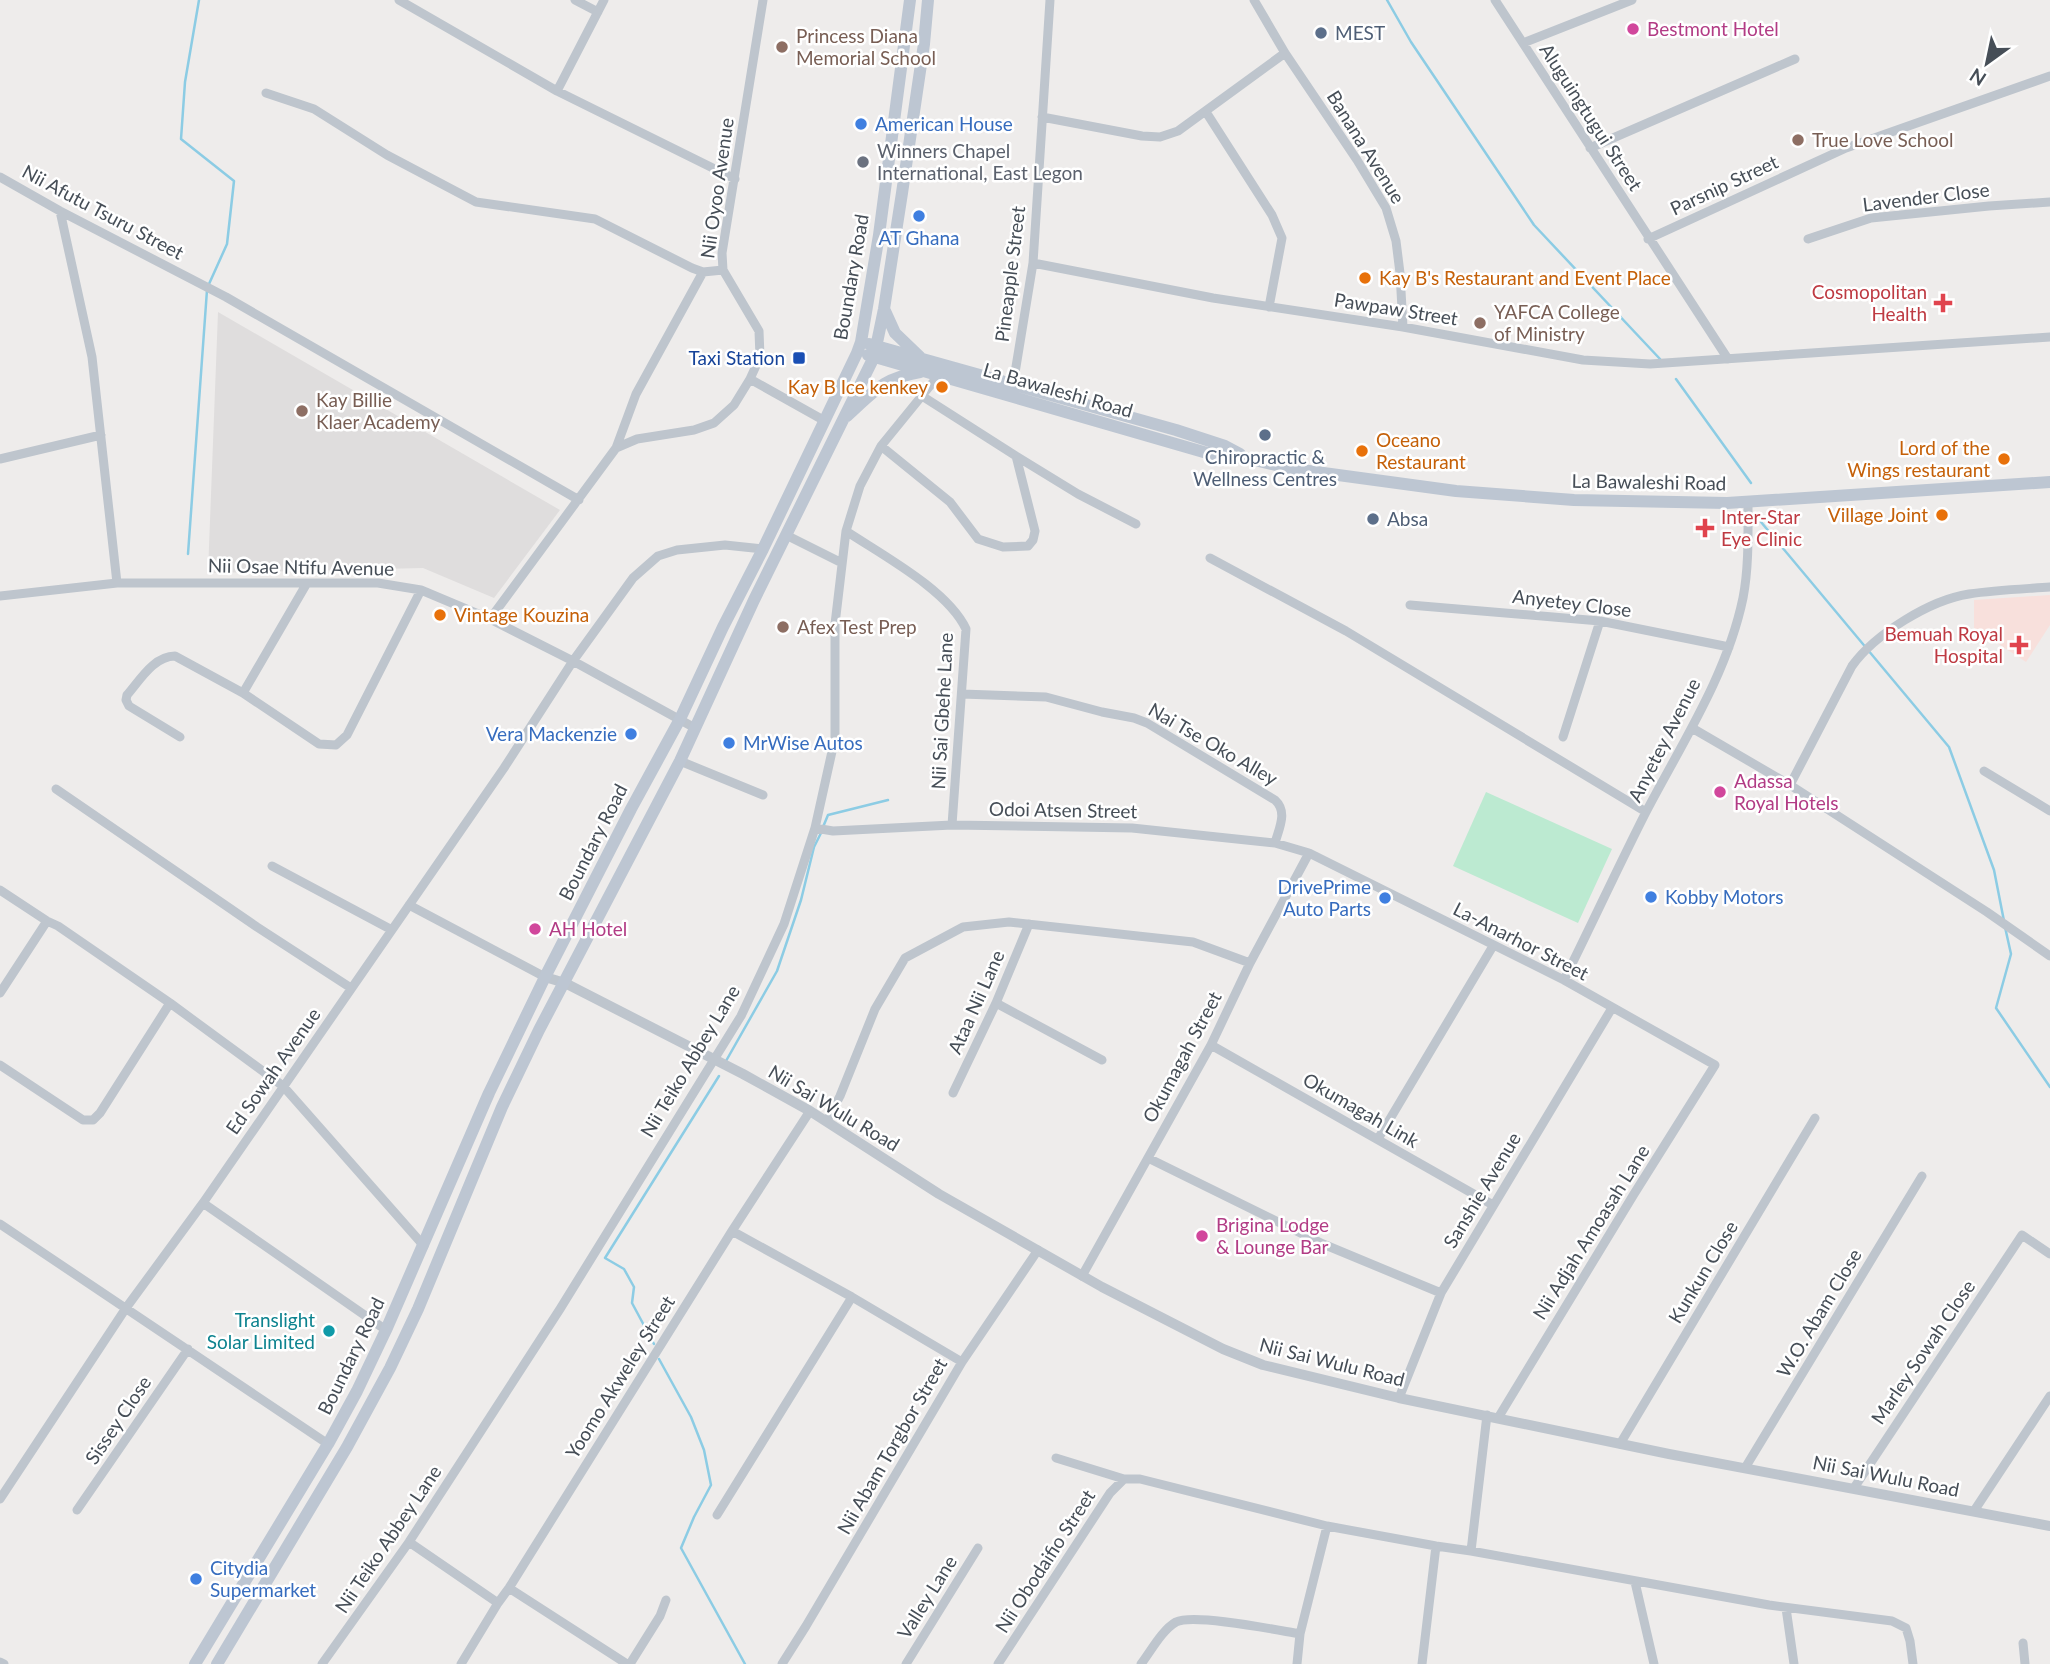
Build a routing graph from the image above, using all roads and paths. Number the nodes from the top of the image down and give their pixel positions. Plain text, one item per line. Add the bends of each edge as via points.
1 (399, 0) edge
2 (575, 0) edge
3 (604, 0) edge
4 (763, 0) edge
5 (910, 0) edge
6 (928, 0) edge
7 (1050, 0) edge
8 (1254, 0) edge
9 (1495, 0) edge
10 (1632, 0) edge
11 (598, 12) junction
12 (1522, 43) junction
13 (1285, 53) junction
14 (1795, 59) dead end
15 (2050, 76) edge
16 (557, 91) junction
17 (266, 93) dead end
18 (1206, 112) junction
19 (1042, 117) junction
20 (1590, 148) junction
21 (0, 177) edge
22 (735, 179) junction
23 (2050, 202) edge
24 (60, 211) junction
25 (1648, 239) junction
26 (1808, 239) dead end
27 (1033, 263) junction
28 (723, 270) junction
29 (703, 272) junction
30 (1269, 307) junction
31 (884, 309) junction
32 (1403, 327) junction
33 (2050, 337) edge
34 (859, 347) junction
35 (875, 351) junction
36 (920, 358) junction
37 (1728, 359) junction
38 (922, 371) junction
39 (938, 376) junction
40 (750, 379) junction
41 (1013, 385) junction
42 (922, 396) junction
43 (842, 420) junction
44 (825, 421) junction
45 (101, 435) junction
46 (881, 446) junction
47 (617, 447) junction
48 (1016, 456) junction
49 (0, 459) edge
50 (1250, 459) junction
51 (2050, 482) edge
52 (579, 500) junction
53 (1748, 502) junction
54 (1136, 524) dead end
55 (846, 531) junction
56 (786, 535) junction
57 (763, 549) junction
58 (1210, 558) dead end
59 (842, 564) junction
60 (117, 583) junction
61 (307, 583) junction
62 (2050, 587) edge
63 (421, 590) junction
64 (0, 596) edge
65 (1410, 605) dead end
66 (490, 619) junction
67 (1600, 621) junction
68 (1728, 647) junction
69 (573, 661) junction
70 (243, 693) junction
71 (962, 694) junction
72 (680, 719) junction
73 (695, 728) junction
74 (1692, 728) junction
75 (180, 737) dead end
76 (1563, 737) dead end
77 (680, 761) junction
78 (1984, 771) dead end
79 (1790, 785) junction
80 (56, 789) dead end
81 (763, 795) dead end
82 (2050, 811) edge
83 (1646, 812) junction
84 (953, 825) junction
85 (817, 828) junction
86 (1275, 843) junction
87 (1309, 853) junction
88 (272, 866) dead end
89 (0, 890) edge
90 (409, 905) junction
91 (47, 921) junction
92 (1029, 924) junction
93 (392, 929) junction
94 (1493, 946) junction
95 (2050, 956) edge
96 (1250, 963) junction
97 (545, 977) junction
98 (1564, 980) junction
99 (565, 983) junction
100 (351, 988) junction
101 (0, 993) edge
102 (170, 1003) junction
103 (996, 1003) junction
104 (1612, 1008) junction
105 (1212, 1045) junction
106 (713, 1059) junction
107 (1102, 1060) dead end
108 (0, 1065) edge
109 (1715, 1065) joint
110 (283, 1086) junction
111 (953, 1093) dead end
112 (810, 1111) junction
113 (1815, 1118) dead end
114 (827, 1121) junction
115 (1378, 1139) junction
116 (1148, 1158) junction
117 (1922, 1176) dead end
118 (203, 1203) junction
119 (1493, 1205) junction
120 (0, 1224) edge
121 (732, 1231) junction
122 (424, 1246) junction
123 (1038, 1250) junction
124 (2050, 1254) edge
125 (1082, 1276) junction
126 (1441, 1293) junction
127 (852, 1297) junction
128 (126, 1308) junction
129 (386, 1330) junction
130 (188, 1349) junction
131 (962, 1362) junction
132 (2050, 1396) edge
133 (1399, 1398) junction
134 (1492, 1417) junction
135 (328, 1444) junction
136 (1620, 1444) junction
137 (1056, 1458) dead end
138 (1745, 1468) junction
139 (1124, 1479) junction
140 (1854, 1488) junction
141 (0, 1499) edge
142 (78, 1510) dead end
143 (1975, 1511) junction
144 (717, 1515) dead end
145 (1327, 1526) junction
146 (2050, 1527) edge
147 (409, 1542) junction
148 (1436, 1546) junction
149 (978, 1548) dead end
150 (1471, 1551) junction
151 (1635, 1582) junction
152 (509, 1588) junction
153 (666, 1600) dead end
154 (498, 1603) junction
155 (1786, 1608) junction
156 (1300, 1634) junction
157 (2023, 1643) dead end
158 (195, 1664) edge
159 (217, 1664) edge
160 (322, 1664) edge
161 (461, 1664) edge
162 (629, 1664) edge
163 (782, 1664) edge
164 (906, 1664) edge
165 (998, 1664) edge
166 (1141, 1664) edge
167 (1297, 1664) edge
168 (1422, 1664) edge
169 (1654, 1664) edge
170 (1794, 1664) edge
171 (1913, 1664) edge
172 (2025, 1664) edge

1 - 16 street
2 - 11 street
3 - 11 street
4 - 22 street, Nii Oyoo Avenue
5 - 34 main road, Boundary Road via 879,235
6 - 31 main road, Boundary Road
7 - 19 street, Pineapple Street
8 - 13 street, Banana Avenue
9 - 12 street, Aluguingtugui Street
10 - 12 street
11 - 16 street
12 - 20 street, Aluguingtugui Street
13 - 18 street
13 - 32 street, Banana Avenue via 1386,208 1396,241
14 - 20 street
15 - 25 street, Parsnip Street via 1846,148
16 - 22 street
17 - 29 street via 314,109 387,155 476,202 595,219
18 - 19 street via 1160,137
18 - 30 street via 1282,238
19 - 27 street, Pineapple Street
20 - 25 street, Aluguingtugui Street
21 - 24 street, Nii Afutu Tsuru Street
22 - 28 street, Nii Oyoo Avenue
23 - 26 street, Lavender Close via 1871,218
24 - 45 street via 92,357
24 - 52 street, Nii Afutu Tsuru Street via 226,297
25 - 37 street, Aluguingtugui Street
27 - 30 street, Pawpaw Street
27 - 41 street, Pineapple Street
28 - 29 street
28 - 40 street, Nii Oyoo Avenue via 759,331 760,357
29 - 47 street via 636,394
30 - 32 street, Pawpaw Street
31 - 35 main road, Boundary Road
31 - 36 main road via 895,334
32 - 37 street, Pawpaw Street via 1583,360 1650,364
33 - 37 street, Pawpaw Street
34 - 35 main road, La Bawaleshi Road
34 - 44 main road, Boundary Road
35 - 36 main road, La Bawaleshi Road
35 - 38 main road, La Bawaleshi Road
35 - 43 main road, Boundary Road
36 - 41 main road, La Bawaleshi Road
38 - 39 main road, La Bawaleshi Road
38 - 43 main road via 889,380
39 - 42 street, Nii Teiko Abbey Lane
39 - 50 main road, La Bawaleshi Road via 1207,453
40 - 44 street
40 - 47 street, Nii Oyoo Avenue via 734,405 714,423
41 - 50 main road, La Bawaleshi Road via 1176,430
42 - 46 street, Nii Teiko Abbey Lane
42 - 48 street
43 - 56 main road, Boundary Road
44 - 57 main road, Boundary Road
45 - 49 street
45 - 60 street
46 - 48 street via 950,502 978,539 1003,547 1028,546 1035,531
46 - 55 street, Nii Teiko Abbey Lane via 860,486
47 - 52 street
48 - 54 street
50 - 53 main road, La Bawaleshi Road via 1456,491 1574,500
51 - 53 main road, La Bawaleshi Road
52 - 66 street
53 - 68 street, Anyetey Avenue via 1743,597
55 - 59 street, Nii Teiko Abbey Lane
55 - 71 street, Nii Sai Gbehe Lane via 916,578 961,617 966,629
56 - 59 street
56 - 73 main road, Boundary Road
57 - 69 street, Ed Sowah Avenue via 725,545 659,556 633,578
57 - 72 main road, Boundary Road
58 - 83 street via 1346,631
59 - 85 street, Nii Teiko Abbey Lane via 835,624 835,738
60 - 61 street, Nii Osae Ntifu Avenue
60 - 64 street, Nii Osae Ntifu Avenue
61 - 63 street, Nii Osae Ntifu Avenue via 378,583
61 - 70 street
62 - 79 street via 1966,594 1927,608 1874,642 1852,666
63 - 66 street, Nii Osae Ntifu Avenue
63 - 70 street via 347,735 336,745 319,744
65 - 67 street, Anyetey Close
66 - 69 street, Nii Osae Ntifu Avenue
67 - 68 street, Anyetey Close
67 - 76 street
68 - 74 street, Anyetey Avenue
69 - 72 street, Nii Osae Ntifu Avenue
69 - 90 street, Ed Sowah Avenue
70 - 75 street via 175,656 158,661 126,700
71 - 84 street, Nii Sai Gbehe Lane
71 - 86 street, Nai Tse Oko Alley via 1046,697 1147,723 1275,800 1283,812
72 - 73 street, Nii Osae Ntifu Avenue
72 - 97 main road, Boundary Road
73 - 77 main road, Boundary Road
74 - 79 street
74 - 83 street, Anyetey Avenue
77 - 81 street
77 - 99 main road, Boundary Road
78 - 82 street
79 - 95 street
80 - 100 street
83 - 98 street, Anyetey Avenue
84 - 85 street, Odoi Atsen Street
84 - 86 street, Odoi Atsen Street via 1132,828
85 - 106 street, Nii Teiko Abbey Lane via 784,924 741,1016
86 - 87 street, Odoi Atsen Street
87 - 94 street, La-Anarhor Street
87 - 96 street, Okumagah Street
88 - 93 street
89 - 91 street
90 - 93 street, Ed Sowah Avenue
90 - 97 street
91 - 101 street
91 - 102 street
92 - 96 street via 1193,942
92 - 103 street, Ataa Nii Lane
92 - 114 street via 963,927 905,958 875,1009
93 - 100 street, Ed Sowah Avenue
94 - 98 street, La-Anarhor Street
94 - 115 street
96 - 105 street, Okumagah Street
97 - 99 street, Nii Sai Wulu Road
97 - 122 main road, Boundary Road
98 - 104 street, La-Anarhor Street
99 - 106 street, Nii Sai Wulu Road
99 - 159 main road, Boundary Road via 502,1107 390,1368
100 - 110 street, Ed Sowah Avenue
102 - 108 street via 93,1120 83,1120
102 - 110 street
103 - 107 street
103 - 111 street, Ataa Nii Lane
104 - 109 street, La-Anarhor Street
104 - 119 street, Sanshie Avenue
105 - 115 street, Okumagah Link
105 - 116 street, Okumagah Street
106 - 112 street, Nii Sai Wulu Road
106 - 147 street, Nii Teiko Abbey Lane via 560,1309
109 - 134 street, Nii Adjah Amoasah Lane
110 - 118 street, Ed Sowah Avenue
110 - 122 street
112 - 114 street, Nii Sai Wulu Road
112 - 121 street, Yoomo Akweley Street
113 - 136 street, Kunkun Close
114 - 123 street, Nii Sai Wulu Road via 939,1194
115 - 119 street, Okumagah Link
116 - 125 street, Okumagah Street
116 - 126 street via 1323,1244
117 - 138 street, W.O. Abam Close
118 - 128 street, Ed Sowah Avenue
118 - 129 street
119 - 126 street, Sanshie Avenue
120 - 128 street
121 - 127 street
121 - 152 street, Yoomo Akweley Street
122 - 129 main road, Boundary Road
123 - 125 street, Nii Sai Wulu Road
123 - 131 street, Nii Abam Torgbor Street
124 - 140 street, Marley Sowah Close via 2022,1235
125 - 133 street, Nii Sai Wulu Road via 1263,1365
126 - 133 street, Sanshie Avenue
127 - 131 street
127 - 144 street
128 - 130 street
128 - 141 street, Ed Sowah Avenue
129 - 135 main road, Boundary Road
130 - 135 street
130 - 142 street, Sissey Close
131 - 163 street, Nii Abam Torgbor Street
132 - 143 street
133 - 134 street, Nii Sai Wulu Road
134 - 136 street, Nii Sai Wulu Road
134 - 150 street
135 - 158 main road, Boundary Road
136 - 138 street, Nii Sai Wulu Road
137 - 139 street
138 - 140 street, Nii Sai Wulu Road
139 - 145 street via 1140,1479
139 - 165 street, Nii Obodaifio Street via 1110,1493
140 - 143 street, Nii Sai Wulu Road
143 - 146 street, Nii Sai Wulu Road
145 - 148 street
145 - 156 street
147 - 154 street
147 - 160 street, Nii Teiko Abbey Lane
148 - 150 street
148 - 168 street
149 - 164 street, Valley Lane
150 - 151 street
151 - 155 street
151 - 169 street
152 - 154 street, Yoomo Akweley Street
152 - 162 street
153 - 162 street
154 - 161 street, Yoomo Akweley Street
155 - 170 street
155 - 171 street via 1892,1621 1906,1628
156 - 166 street via 1186,1620 1164,1633
156 - 167 street
157 - 172 street

